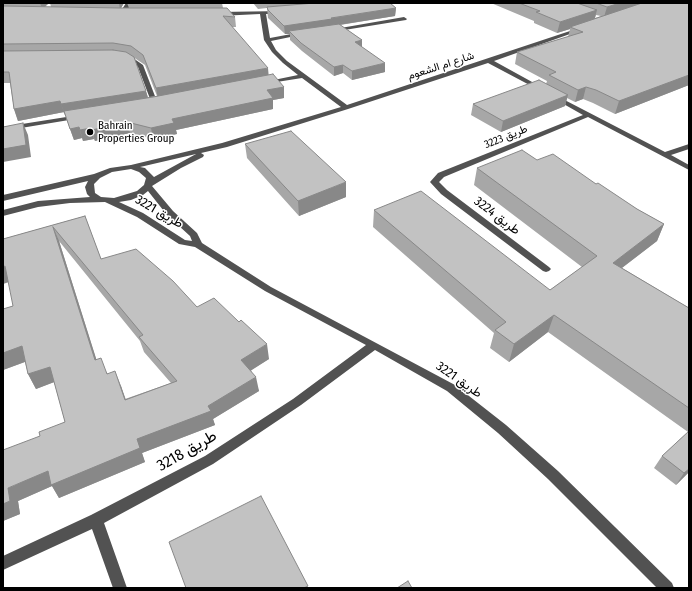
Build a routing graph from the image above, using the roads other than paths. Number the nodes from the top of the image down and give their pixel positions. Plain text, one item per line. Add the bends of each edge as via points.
1 (129, 3) edge
2 (290, 11) edge
3 (263, 13) junction
4 (114, 14) edge
5 (122, 14) junction
6 (130, 14) edge
7 (213, 14) edge
8 (404, 19) dead end
9 (590, 26) edge
10 (328, 30) edge
11 (305, 34) edge
12 (267, 40) junction
13 (116, 57) edge
14 (490, 62) junction
15 (303, 76) junction
16 (256, 84) edge
17 (163, 102) edge
18 (155, 104) junction
19 (148, 105) edge
20 (346, 108) junction
21 (87, 115) edge
22 (588, 115) junction
23 (3, 130) edge
24 (224, 144) junction
25 (689, 146) edge
26 (665, 155) junction
27 (131, 167) junction
28 (689, 168) edge
29 (97, 176) junction
30 (434, 182) joint
31 (148, 185) junction
32 (3, 198) edge
33 (103, 200) junction
34 (3, 213) edge
35 (198, 245) junction
36 (546, 269) dead end
37 (374, 345) junction
38 (96, 520) junction
39 (3, 563) edge
40 (120, 588) edge
41 (667, 588) edge

1 - 5 street
2 - 3 street
3 - 7 street
3 - 12 street
4 - 5 street
5 - 6 street
8 - 10 street
9 - 14 street, شارع ام الشعوم
11 - 12 street
12 - 15 street via 274,51
13 - 18 street via 132,59 140,66
14 - 20 street, شارع ام الشعوم
14 - 22 street
15 - 16 street
15 - 20 street
17 - 18 street
18 - 19 street
20 - 24 street, شارع ام الشعوم
21 - 23 street
22 - 26 street
22 - 30 street, طريق 3223 via 441,175
24 - 27 street, شارع ام الشعوم
24 - 31 street, شارع ام الشعوم via 178,166
25 - 26 street
26 - 28 street
27 - 29 street, شارع ام الشعوم via 117,168
27 - 31 street, طريق 3221 via 145,172 150,177
29 - 32 street
29 - 33 street via 89,187 91,194
30 - 36 street, طريق 3224
31 - 33 street, شارع ام الشعوم via 140,193 128,198
31 - 35 street, طريق 3221 via 170,213 194,235
33 - 34 street via 70,200 38,204
33 - 35 street, طريق 3221 via 140,215 182,242
35 - 37 street, طريق 3221 via 268,289
37 - 38 street, طريق 3218 via 297,402 209,460
37 - 41 street, طريق 3221 via 451,388 502,429 553,475
38 - 39 street, طريق 3218
38 - 40 street

